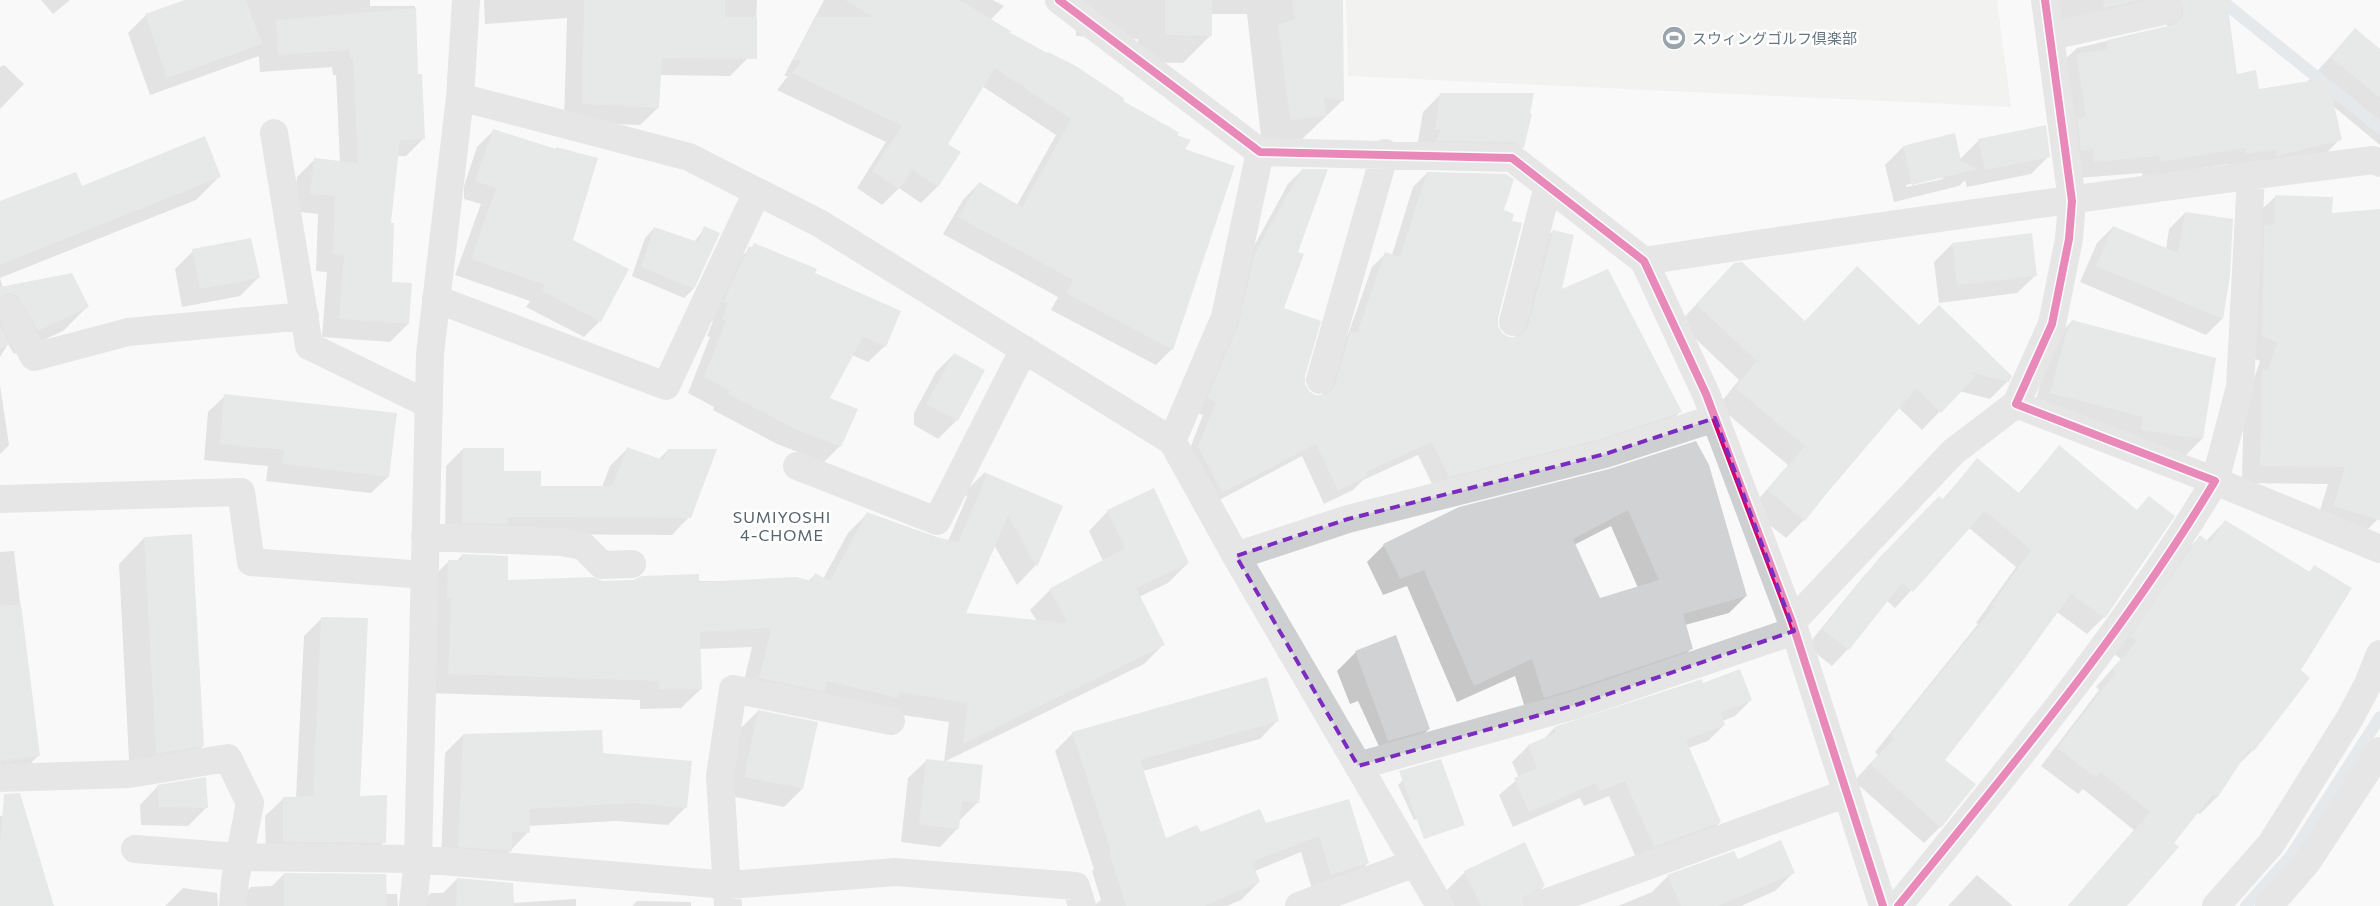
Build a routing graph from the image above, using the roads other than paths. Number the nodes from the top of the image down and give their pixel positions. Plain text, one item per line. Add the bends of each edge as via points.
1 (466, 0) edge
2 (1059, 0) edge
3 (2046, 0) edge
4 (2168, 10) dead end
5 (2051, 36) junction
6 (460, 97) junction
7 (274, 133) dead end
8 (1260, 152) junction
9 (1385, 154) junction
10 (2380, 164) edge
11 (2251, 176) junction
12 (1548, 186) junction
13 (757, 192) junction
14 (2072, 201) junction
15 (1644, 261) junction
16 (436, 299) junction
17 (9, 310) dead end
18 (305, 316) junction
19 (1513, 322) dead end
20 (1024, 349) junction
21 (1320, 380) dead end
22 (428, 404) junction
23 (2016, 404) junction
24 (1715, 418) junction
25 (1172, 441) junction
26 (797, 466) dead end
27 (2215, 481) junction
28 (0, 499) edge
29 (425, 537) junction
30 (2380, 549) edge
31 (1236, 556) junction
32 (632, 564) dead end
33 (424, 575) junction
34 (1793, 626) junction
35 (2380, 654) edge
36 (891, 721) dead end
37 (2380, 751) edge
38 (1358, 766) junction
39 (0, 778) edge
40 (1847, 793) junction
41 (135, 849) dead end
42 (239, 857) junction
43 (418, 859) junction
44 (1415, 863) junction
45 (728, 895) edge
46 (233, 906) edge
47 (413, 906) edge
48 (1082, 906) edge
49 (1299, 906) edge
50 (1440, 906) edge
51 (1537, 906) edge
52 (1883, 906) edge
53 (1898, 906) edge
54 (2216, 906) edge
55 (2269, 906) edge

1 - 6 street
2 - 8 street
3 - 5 street
4 - 5 street
5 - 14 street
6 - 13 street via 689,157
6 - 16 street
7 - 18 street
8 - 9 street
8 - 25 street via 1225,317
9 - 12 street via 1512,158
9 - 21 street
10 - 11 street via 2373,160
11 - 14 street
11 - 27 street via 2240,387
12 - 15 street
12 - 19 street
13 - 16 street via 666,386
13 - 20 street via 819,223
14 - 15 street via 1858,228
14 - 23 street via 2069,239 2052,324
15 - 24 street
16 - 22 street
17 - 18 street via 34,357 128,332
18 - 22 street via 309,346
20 - 25 street
20 - 26 street via 937,521
22 - 29 street
23 - 27 street
23 - 34 street via 1953,452
24 - 31 street via 1605,454 1348,519
24 - 34 street
25 - 31 street
27 - 30 street
27 - 53 street via 2182,536 2065,700
28 - 33 street via 241,492 251,562
29 - 32 street via 561,542 583,546 602,565
29 - 33 street
31 - 38 street
33 - 43 street
34 - 38 street via 1579,704
34 - 40 street
35 - 54 street via 2350,718 2271,844
36 - 45 street via 733,689 720,776
37 - 55 street via 2306,862
38 - 44 street
39 - 42 street via 130,774 228,758 250,803
40 - 51 street
40 - 52 street
41 - 42 street
42 - 43 street
42 - 46 street
43 - 45 street
43 - 47 street
44 - 49 street
44 - 50 street
45 - 48 street via 895,872 1076,886

